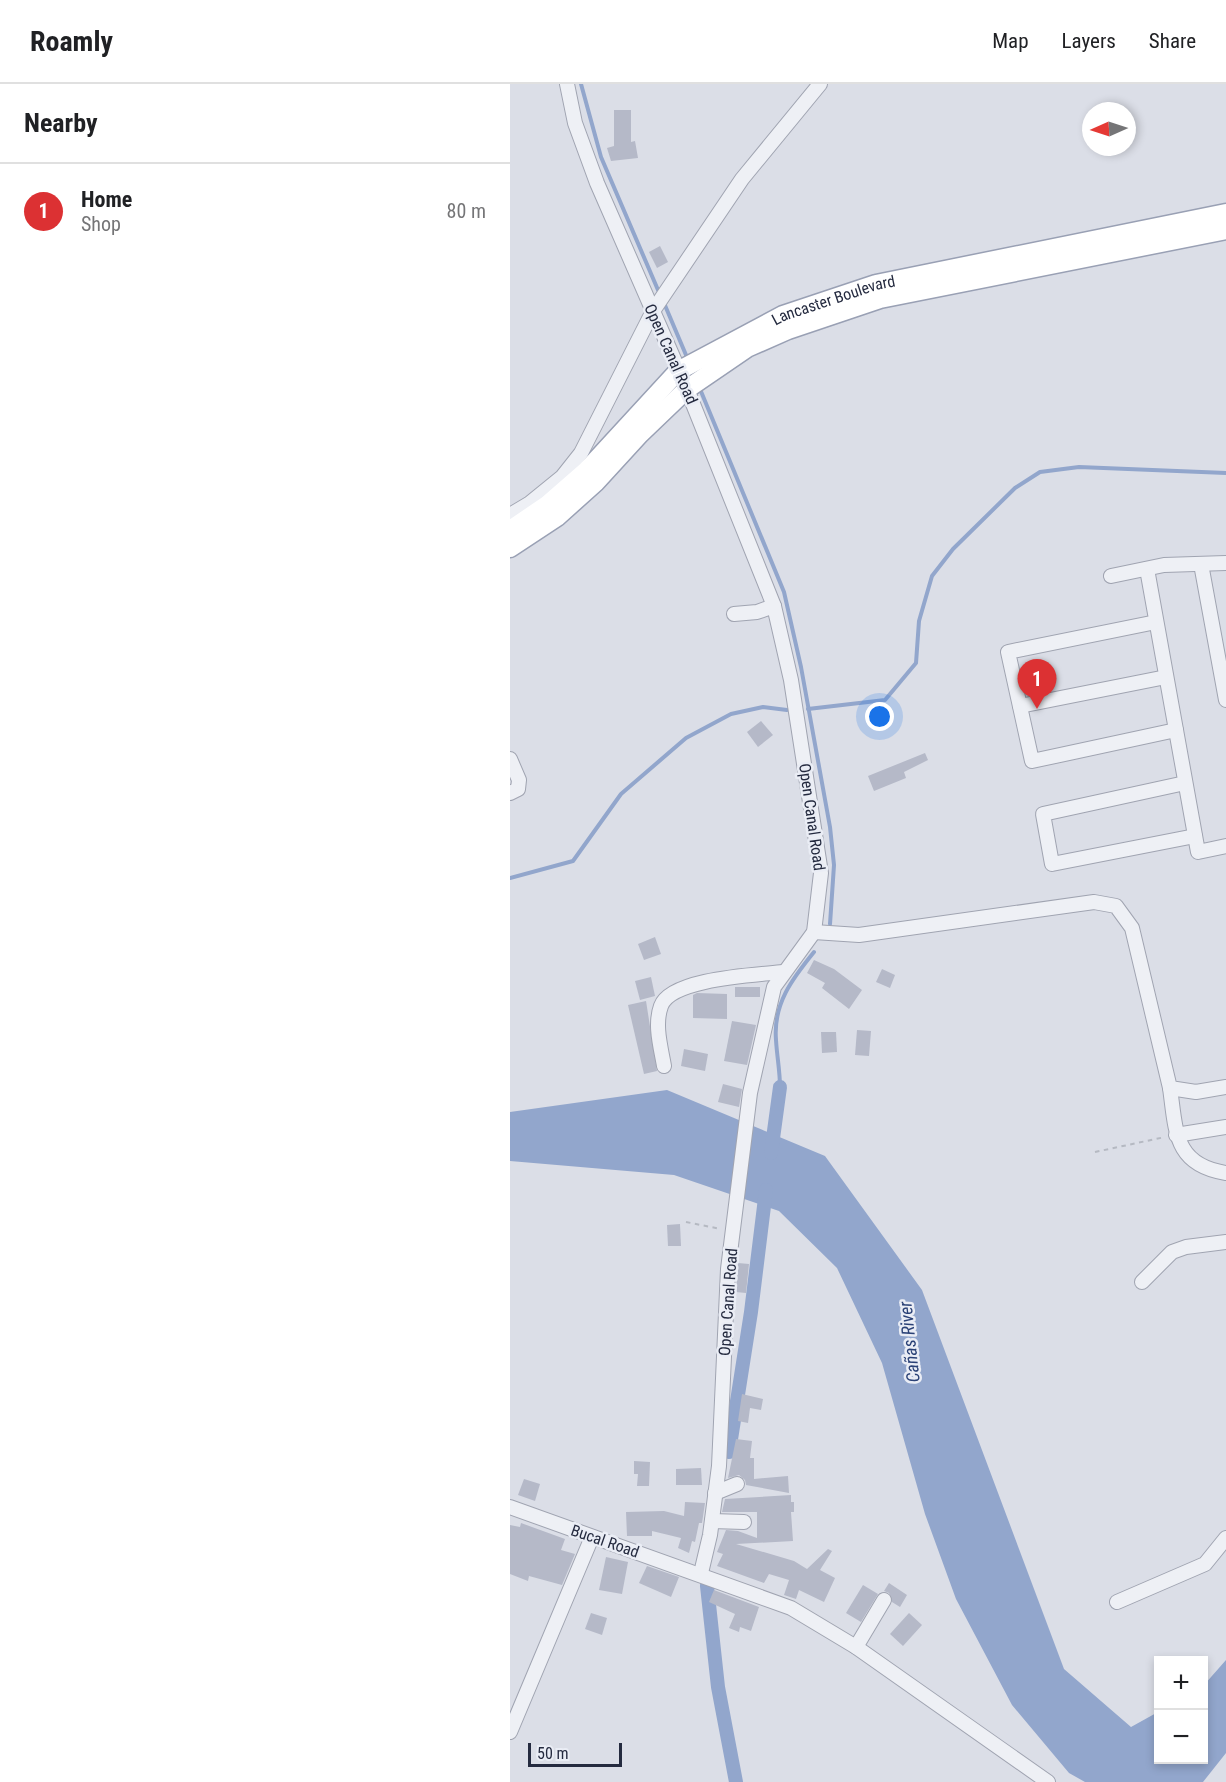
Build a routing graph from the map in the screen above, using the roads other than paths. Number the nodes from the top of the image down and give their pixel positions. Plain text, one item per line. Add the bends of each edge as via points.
1 (567, 84) edge
2 (820, 84) edge
3 (1226, 213) edge
4 (1226, 230) edge
5 (653, 310) junction
6 (678, 370) junction
7 (687, 389) junction
8 (510, 515) edge
9 (510, 530) edge
10 (510, 548) edge
11 (1226, 563) edge
12 (1201, 564) junction
13 (1147, 569) junction
14 (1111, 576) dead end
15 (774, 606) junction
16 (734, 614) dead end
17 (1156, 622) junction
18 (1166, 677) junction
19 (1226, 700) edge
20 (1020, 706) junction
21 (1176, 730) junction
22 (510, 759) edge
23 (1185, 783) junction
24 (510, 793) edge
25 (1195, 836) junction
26 (1226, 846) edge
27 (814, 932) junction
28 (783, 972) junction
29 (664, 1066) dead end
30 (1226, 1087) edge
31 (1170, 1088) junction
32 (1226, 1126) edge
33 (1176, 1135) junction
34 (1226, 1173) edge
35 (1226, 1242) edge
36 (1142, 1282) dead end
37 (738, 1484) dead end
38 (715, 1493) junction
39 (510, 1507) edge
40 (712, 1521) junction
41 (744, 1522) dead end
42 (591, 1537) junction
43 (1226, 1538) edge
44 (701, 1573) junction
45 (884, 1600) dead end
46 (1118, 1602) dead end
47 (856, 1647) junction
48 (510, 1732) edge
49 (1048, 1782) edge

1 - 5 street, Open Canal Road via 582,142
2 - 5 street via 742,179
3 - 6 main road, Lancaster Boulevard via 876,284 783,315
4 - 7 main road, Lancaster Boulevard via 880,299 747,348
5 - 6 street, Open Canal Road
5 - 8 street via 580,453 562,477
6 - 7 street, Open Canal Road
6 - 9 main road, Lancaster Boulevard via 586,471
7 - 10 main road, Lancaster Boulevard via 596,482 557,517
7 - 15 street, Open Canal Road
11 - 12 street
12 - 13 street
12 - 19 street
13 - 14 street
13 - 17 street
15 - 16 street
15 - 27 street, Open Canal Road via 791,680 821,873
17 - 18 street
17 - 20 street via 1008,652
18 - 20 street
18 - 21 street
20 - 21 street via 1032,761
21 - 23 street
22 - 24 street via 519,780 518,789
23 - 25 street
23 - 25 street via 1043,814 1052,864
25 - 26 street via 1198,852
27 - 28 street, Open Canal Road
27 - 31 street via 859,935 1094,902 1116,906 1132,928
28 - 29 street via 727,977 668,996 661,1006 658,1035
28 - 38 street, Open Canal Road via 768,1005 750,1093 726,1301
30 - 31 street via 1196,1092
31 - 33 street
32 - 33 street
33 - 34 street via 1197,1166
35 - 36 street via 1172,1251
37 - 38 street
38 - 40 street, Open Canal Road
39 - 42 street, Bucal Road
40 - 41 street
40 - 44 street, Open Canal Road
42 - 44 street, Bucal Road
42 - 48 street
43 - 46 street via 1205,1564
44 - 47 street, Bucal Road via 791,1608
45 - 47 street
47 - 49 street, Bucal Road

